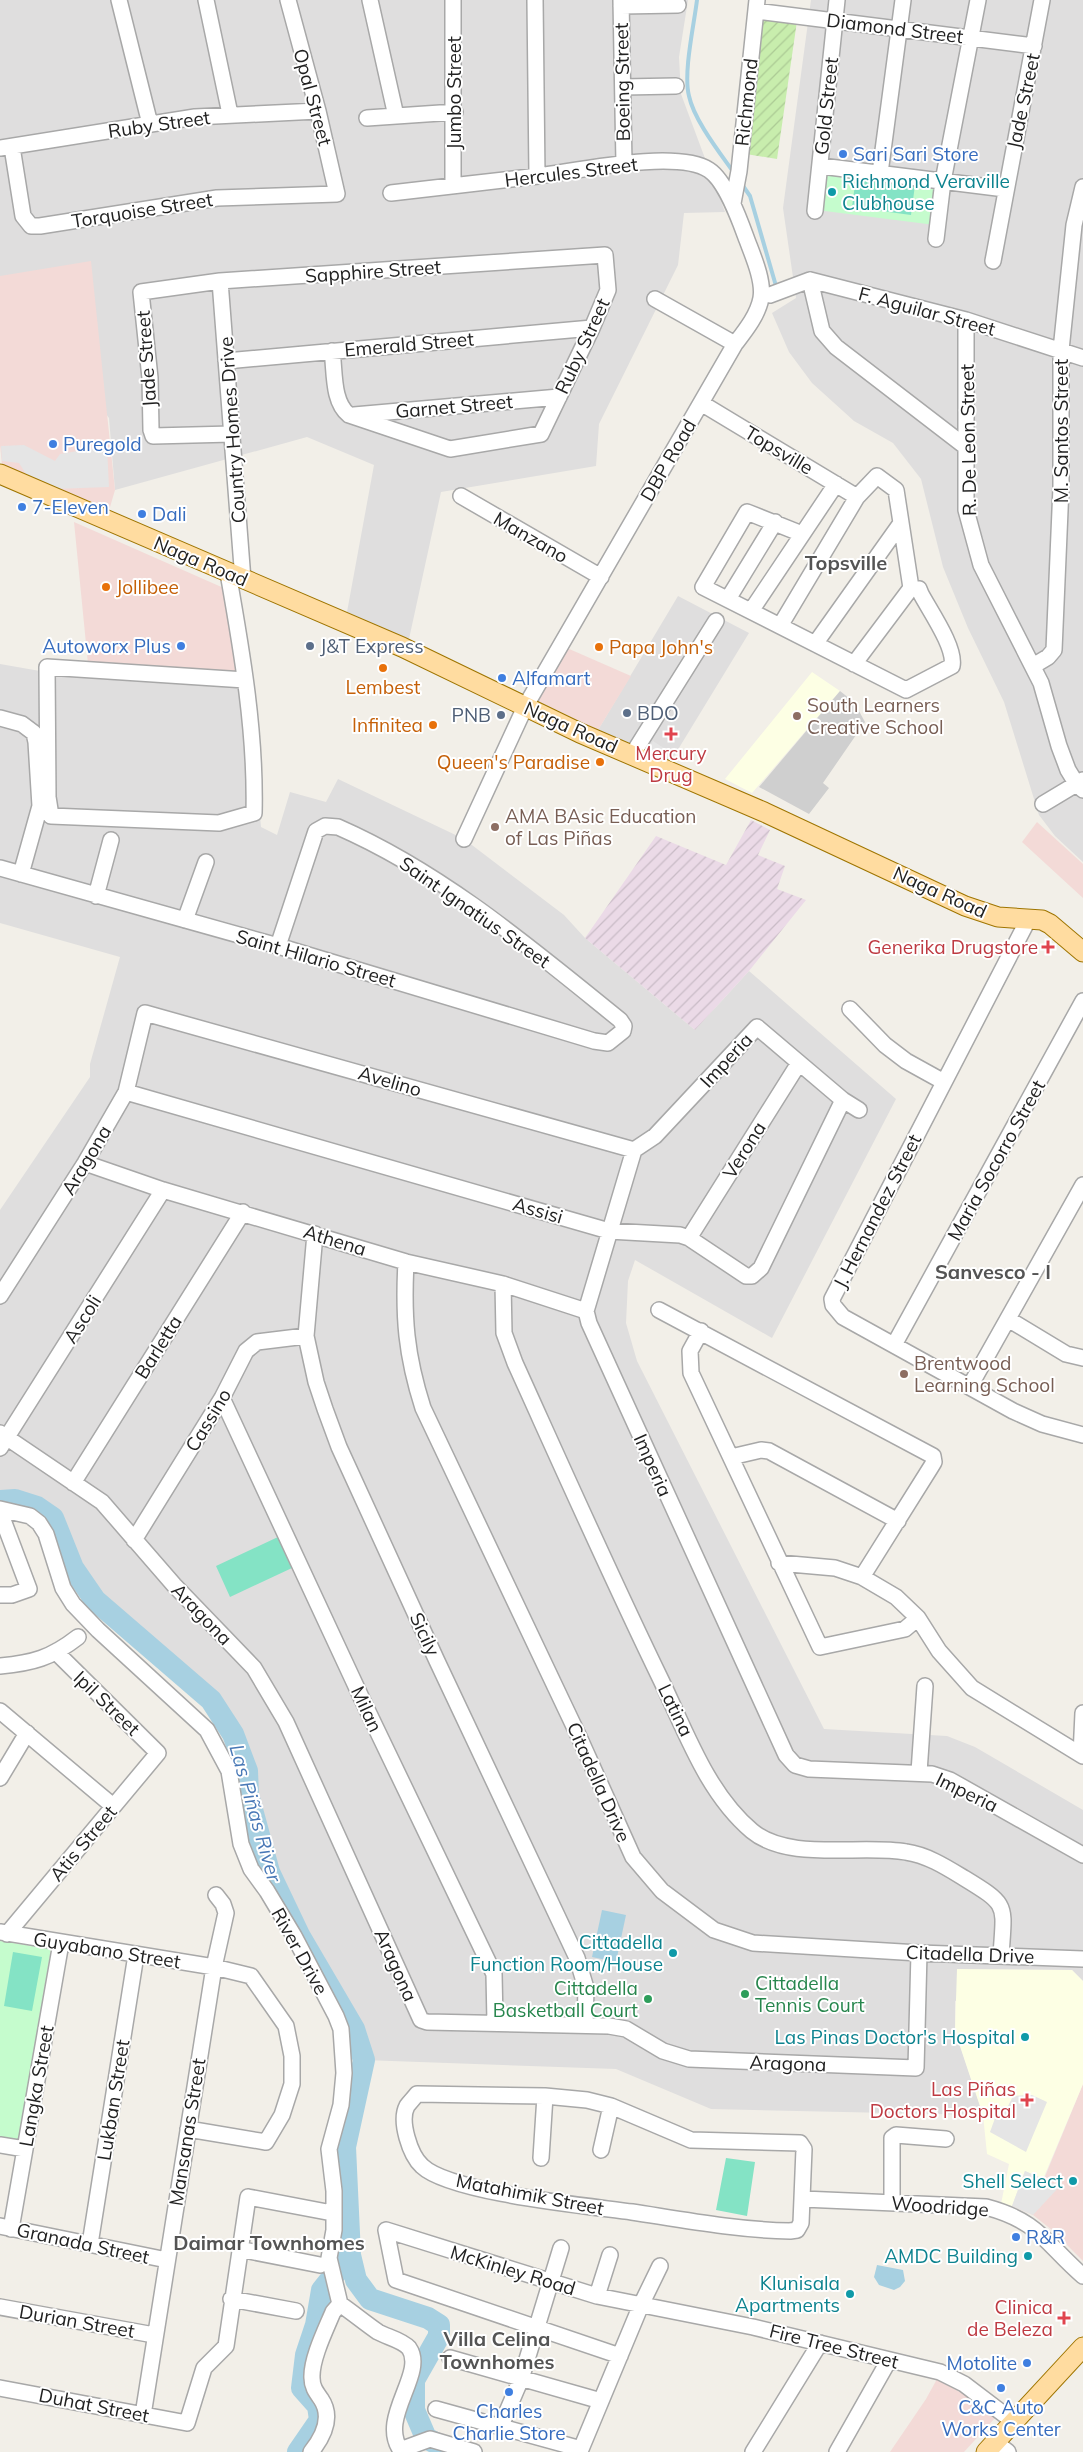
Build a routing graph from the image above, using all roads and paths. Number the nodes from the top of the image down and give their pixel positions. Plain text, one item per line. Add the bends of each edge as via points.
1 (119, 0) edge
2 (206, 0) edge
3 (288, 0) edge
4 (370, 0) edge
5 (453, 0) edge
6 (534, 0) edge
7 (837, 0) edge
8 (904, 0) edge
9 (978, 0) edge
10 (1042, 0) edge
11 (621, 3) edge
12 (678, 5) dead end
13 (757, 5) edge
14 (835, 20) junction
15 (900, 30) junction
16 (971, 38) junction
17 (1034, 46) junction
18 (676, 86) dead end
19 (622, 87) junction
20 (318, 111) junction
21 (455, 112) junction
22 (230, 114) junction
23 (396, 116) junction
24 (367, 118) dead end
25 (150, 124) junction
26 (6, 148) edge
27 (624, 164) junction
28 (821, 166) junction
29 (880, 173) junction
30 (538, 176) junction
31 (943, 181) junction
32 (453, 185) junction
33 (1083, 187) edge
34 (1005, 189) junction
35 (391, 193) dead end
36 (337, 194) joint
37 (734, 197) junction
38 (815, 211) dead end
39 (936, 239) dead end
40 (605, 255) joint
41 (993, 261) dead end
42 (810, 280) junction
43 (220, 281) junction
44 (141, 292) joint
45 (770, 294) dead end
46 (655, 298) dead end
47 (966, 320) junction
48 (592, 328) junction
49 (735, 344) junction
50 (1061, 350) junction
51 (332, 351) junction
52 (1083, 358) edge
53 (226, 361) junction
54 (560, 397) junction
55 (701, 403) junction
56 (348, 415) junction
57 (232, 434) junction
58 (966, 447) junction
59 (0, 474) edge
60 (836, 484) junction
61 (461, 496) dead end
62 (857, 497) junction
63 (775, 522) junction
64 (901, 523) junction
65 (802, 534) junction
66 (236, 576) junction
67 (601, 577) junction
68 (911, 588) junction
69 (728, 599) junction
70 (751, 611) junction
71 (716, 621) dead end
72 (780, 626) junction
73 (815, 644) junction
74 (854, 664) junction
75 (1032, 666) junction
76 (245, 680) junction
77 (525, 707) junction
78 (0, 718) edge
79 (632, 755) junction
80 (1081, 784) edge
81 (1043, 804) dead end
82 (464, 839) dead end
83 (112, 840) dead end
84 (206, 862) dead end
85 (0, 868) edge
86 (21, 874) junction
87 (96, 896) junction
88 (185, 920) junction
89 (1028, 920) junction
90 (278, 946) junction
91 (1083, 952) edge
92 (1083, 1001) edge
93 (850, 1008) dead end
94 (145, 1013) joint
95 (624, 1026) joint
96 (799, 1063) junction
97 (944, 1082) junction
98 (126, 1092) junction
99 (843, 1100) junction
100 (859, 1110) dead end
101 (634, 1150) junction
102 (85, 1164) junction
103 (1083, 1185) edge
104 (163, 1190) junction
105 (242, 1212) junction
106 (609, 1231) junction
107 (315, 1234) junction
108 (689, 1238) junction
109 (406, 1262) junction
110 (503, 1284) junction
111 (0, 1296) edge
112 (659, 1310) dead end
113 (586, 1311) junction
114 (1008, 1320) junction
115 (701, 1331) junction
116 (306, 1336) junction
117 (894, 1345) junction
118 (1083, 1358) edge
119 (970, 1386) junction
120 (222, 1398) junction
121 (1083, 1435) edge
122 (2, 1440) edge
123 (731, 1457) junction
124 (73, 1483) junction
125 (1, 1514) edge
126 (898, 1521) junction
127 (134, 1540) junction
128 (779, 1562) junction
129 (862, 1578) junction
130 (0, 1595) edge
131 (918, 1618) junction
132 (78, 1637) dead end
133 (57, 1653) junction
134 (0, 1666) edge
135 (925, 1686) dead end
136 (0, 1711) edge
137 (1083, 1713) edge
138 (27, 1733) junction
139 (158, 1753) joint
140 (1082, 1755) edge
141 (919, 1772) junction
142 (0, 1778) edge
143 (113, 1806) junction
144 (1083, 1855) edge
145 (216, 1895) dead end
146 (4, 1933) edge
147 (61, 1943) junction
148 (919, 1953) junction
149 (136, 1955) junction
150 (1000, 1956) junction
151 (1082, 1958) edge
152 (214, 1968) junction
153 (494, 2022) junction
154 (585, 2025) junction
155 (545, 2096) junction
156 (611, 2106) junction
157 (188, 2129) junction
158 (946, 2139) dead end
159 (0, 2144) edge
160 (25, 2149) junction
161 (601, 2150) dead end
162 (541, 2158) dead end
163 (803, 2199) junction
164 (892, 2202) junction
165 (327, 2212) dead end
166 (6, 2228) edge
167 (90, 2244) junction
168 (561, 2248) dead end
169 (239, 2249) junction
170 (610, 2255) dead end
171 (166, 2260) junction
172 (325, 2262) junction
173 (660, 2266) dead end
174 (1083, 2276) edge
175 (552, 2282) junction
176 (597, 2296) junction
177 (231, 2299) junction
178 (340, 2301) junction
179 (641, 2305) junction
180 (0, 2307) edge
181 (296, 2311) dead end
182 (538, 2328) junction
183 (154, 2335) junction
184 (820, 2343) junction
185 (1083, 2346) edge
186 (620, 2356) junction
187 (450, 2358) dead end
188 (889, 2360) junction
189 (521, 2379) junction
190 (0, 2388) edge
191 (600, 2401) junction
192 (436, 2409) dead end
193 (143, 2415) junction
194 (1014, 2422) junction
195 (500, 2428) junction
196 (403, 2449) edge
197 (996, 2449) edge
198 (311, 2452) edge
199 (474, 2452) edge
200 (753, 2452) edge
201 (836, 2452) edge

1 - 25 street
2 - 22 street
3 - 20 street, Opal Street
4 - 23 street
5 - 21 street, Jumbo Street
6 - 30 street
7 - 14 street, Gold Street
8 - 15 street
9 - 16 street
10 - 17 street, Jade Street
11 - 12 street
11 - 19 street, Boeing Street
13 - 14 street, Diamond Street
13 - 37 street, Richmond
14 - 15 street, Diamond Street
14 - 28 street, Gold Street
15 - 16 street, Diamond Street
15 - 29 street
16 - 17 street, Diamond Street
16 - 31 street
17 - 34 street, Jade Street
18 - 19 street
19 - 27 street, Boeing Street
20 - 22 street, Ruby Street
20 - 36 street, Opal Street
21 - 23 street
21 - 32 street, Jumbo Street
22 - 25 street, Ruby Street
23 - 24 street
25 - 26 street, Ruby Street
26 - 36 street, Torquoise Street via 22,216 30,226 218,198
27 - 30 street, Hercules Street
27 - 37 street, Hercules Street via 694,163 714,174
28 - 29 street
28 - 38 street, Gold Street
29 - 31 street
30 - 32 street, Hercules Street
31 - 34 street
31 - 39 street
32 - 35 street, Hercules Street
33 - 50 street, M. Santos Street via 1074,225
34 - 41 street, Jade Street
37 - 49 street, DBP Road via 752,253 761,298 751,323
40 - 43 street, Sapphire Street
40 - 48 street, Ruby Street via 608,290
42 - 45 street
42 - 47 street, F. Aguilar Street
42 - 58 street via 822,331 836,347
43 - 44 street, Sapphire Street
43 - 53 street, Country Homes Drive
44 - 57 street, Jade Street via 153,436
46 - 49 street
47 - 50 street, F. Aguilar Street
47 - 58 street, R. De Leon Street
48 - 51 street, Emerald Street
48 - 54 street, Ruby Street
49 - 55 street, DBP Road
50 - 52 street, F. Aguilar Street
50 - 75 street, M. Santos Street via 1061,486 1054,650
51 - 53 street, Emerald Street
51 - 56 street via 340,409
53 - 57 street, Country Homes Drive
54 - 56 street, Garnet Street
54 - 56 street, Ruby Street via 541,434 450,450
55 - 60 street, Topsville
55 - 67 street, DBP Road
57 - 66 street, Country Homes Drive
58 - 75 street, R. De Leon Street via 966,510 974,541 989,584
59 - 66 main road, Naga Road
60 - 62 street, Topsville
60 - 65 street
61 - 67 street, Manzano
62 - 64 street via 878,476 896,490
62 - 72 street
63 - 65 street
63 - 69 street
63 - 69 street via 747,512 704,587
64 - 68 street
64 - 73 street
65 - 70 street
66 - 76 street, Country Homes Drive
66 - 77 main road, Naga Road via 402,647
67 - 77 street, DBP Road
68 - 74 street
68 - 74 street via 918,589 943,635 950,649 952,666 906,690
69 - 70 street
70 - 72 street
71 - 79 street
72 - 73 street
73 - 74 street
75 - 80 street, R. De Leon Street via 1041,684 1059,746
76 - 76 street, Country Homes Drive via 254,774 254,813 219,823 52,816 48,797 47,667
77 - 79 main road, Naga Road
77 - 82 street, DBP Road
78 - 86 street via 22,724 34,733 36,742 40,806
79 - 89 main road, Naga Road via 773,816 965,906 992,915
80 - 81 street
83 - 87 street
84 - 88 street
85 - 86 street, Saint Hilario Street
86 - 87 street, Saint Hilario Street
87 - 88 street, Saint Hilario Street
88 - 90 street, Saint Hilario Street
89 - 91 main road, Naga Road via 1050,924
89 - 97 street, J. Hernandez Street
90 - 95 street, Saint Hilario Street via 594,1041 608,1043 623,1031
90 - 95 street, Saint Ignatius Street via 316,831 325,826 338,827 422,871 517,937
92 - 117 street, Maria Socorro Street
93 - 97 street via 885,1045
94 - 98 street, Aragona
94 - 101 street, Avelino
96 - 99 street, Imperia
96 - 101 street, Imperia via 757,1027 655,1136
96 - 108 street, Verona
97 - 117 street, J. Hernandez Street via 832,1299 843,1317
98 - 102 street, Aragona
98 - 106 street, Assisi
99 - 100 street, Imperia
99 - 108 street, Assisi via 758,1271 746,1276
101 - 106 street
102 - 104 street, Athena
102 - 111 street, Aragona
103 - 114 street
104 - 105 street, Athena
104 - 122 street, Ascoli
105 - 107 street, Athena
105 - 124 street, Barletta
106 - 108 street, Assisi
106 - 113 street
107 - 109 street, Athena
107 - 116 street, Sicily
109 - 110 street, Athena
109 - 148 street, Citadella Drive via 406,1338 423,1408 633,1857 662,1891 714,1930 753,1943
110 - 113 street, Athena
110 - 150 street, Latina via 504,1333 515,1363 612,1578 712,1785 737,1819 760,1838 790,1847 902,1851 947,1867 1000,1903 1004,1914
112 - 115 street
113 - 141 street, Imperia via 786,1754 795,1765 809,1769
114 - 118 street via 1066,1354
114 - 119 street
115 - 123 street via 690,1351 691,1373
115 - 126 street via 932,1456 934,1462
116 - 120 street, Cassino via 257,1342 246,1351
116 - 154 street, Sicily via 316,1382 340,1447 577,1958 586,1988
117 - 119 street, J. Hernandez Street
119 - 121 street, J. Hernandez Street via 1042,1424
120 - 127 street, Cassino
120 - 153 street, Milan via 494,1974
122 - 124 street, Aragona
123 - 126 street via 769,1451
123 - 128 street
124 - 127 street, Aragona via 102,1502
125 - 130 street via 29,1589
125 - 172 street, River Drive via 30,1516 39,1523 46,1534 63,1588 73,1604 207,1730 229,1771 241,1844 250,1869 294,1936 336,2016 341,2030 344,2073 341,2105 329,2149 334,2230
126 - 129 street
127 - 153 street, Aragona via 254,1668 286,1722 421,2020
128 - 129 street via 835,1568
128 - 131 street via 820,1647 905,1629
129 - 131 street via 896,1597
131 - 140 street via 939,1651 972,1688
132 - 133 street
133 - 134 street via 23,1664
133 - 139 street, Ipil Street
135 - 141 street
136 - 138 street
137 - 140 street
138 - 142 street
138 - 143 street
139 - 143 street, Atis Street
141 - 144 street, Imperia via 950,1780
143 - 146 street, Atis Street
145 - 152 street, Mansanas Street via 226,1913
146 - 147 street, Guyabano Street
147 - 149 street, Guyabano Street
147 - 160 street, Langka Street
148 - 150 street, Citadella Drive
148 - 154 street, Aragona via 916,2068 689,2059 663,2051 626,2029
149 - 152 street, Guyabano Street
149 - 167 street, Lukban Street
150 - 151 street, Citadella Drive
152 - 157 street, Mansanas Street
152 - 157 street, Guyabano Street via 251,1976 286,2026 292,2056 292,2084 282,2115 266,2142
153 - 154 street, Aragona
155 - 156 street, Matahimik Street
155 - 162 street
155 - 163 street, Matahimik Street via 417,2094 407,2107 405,2130 421,2166 431,2172 480,2188 524,2197 790,2231 796,2230 801,2223
156 - 161 street
156 - 163 street, Matahimik Street via 691,2140 800,2143 804,2149
157 - 171 street, Mansanas Street
158 - 164 street via 892,2138
159 - 160 street
160 - 166 street, Langka Street
163 - 164 street, Woodridge
164 - 174 street, Woodridge via 986,2207 1014,2215 1040,2232
165 - 169 street via 248,2197
166 - 167 street, Granada Street
167 - 171 street, Granada Street
168 - 175 street
169 - 172 street
169 - 177 street
170 - 176 street
171 - 183 street, Mansanas Street
172 - 178 street, River Drive
173 - 179 street
175 - 176 street, McKinley Road
175 - 182 street
175 - 182 street, McKinley Road via 386,2230 396,2280
176 - 179 street, McKinley Road
177 - 181 street
177 - 193 street, Duhat Street via 226,2346 204,2368 187,2423
178 - 196 street via 378,2332 407,2346 412,2354 410,2378 398,2406 396,2421 396,2437
178 - 198 street via 312,2372 313,2387 322,2400 327,2419
179 - 184 street, Fire Tree Street
179 - 186 street
180 - 183 street, Durian Street
182 - 186 street
182 - 189 street
183 - 193 street, Mansanas Street
184 - 188 street, Fire Tree Street
184 - 200 street
185 - 194 main road
186 - 191 street
187 - 189 street
188 - 194 street, Fire Tree Street via 940,2372
188 - 201 street
189 - 191 street
189 - 195 street
190 - 193 street, Duhat Street
191 - 195 street via 581,2449
192 - 195 street
194 - 197 main road
196 - 199 street via 430,2439

